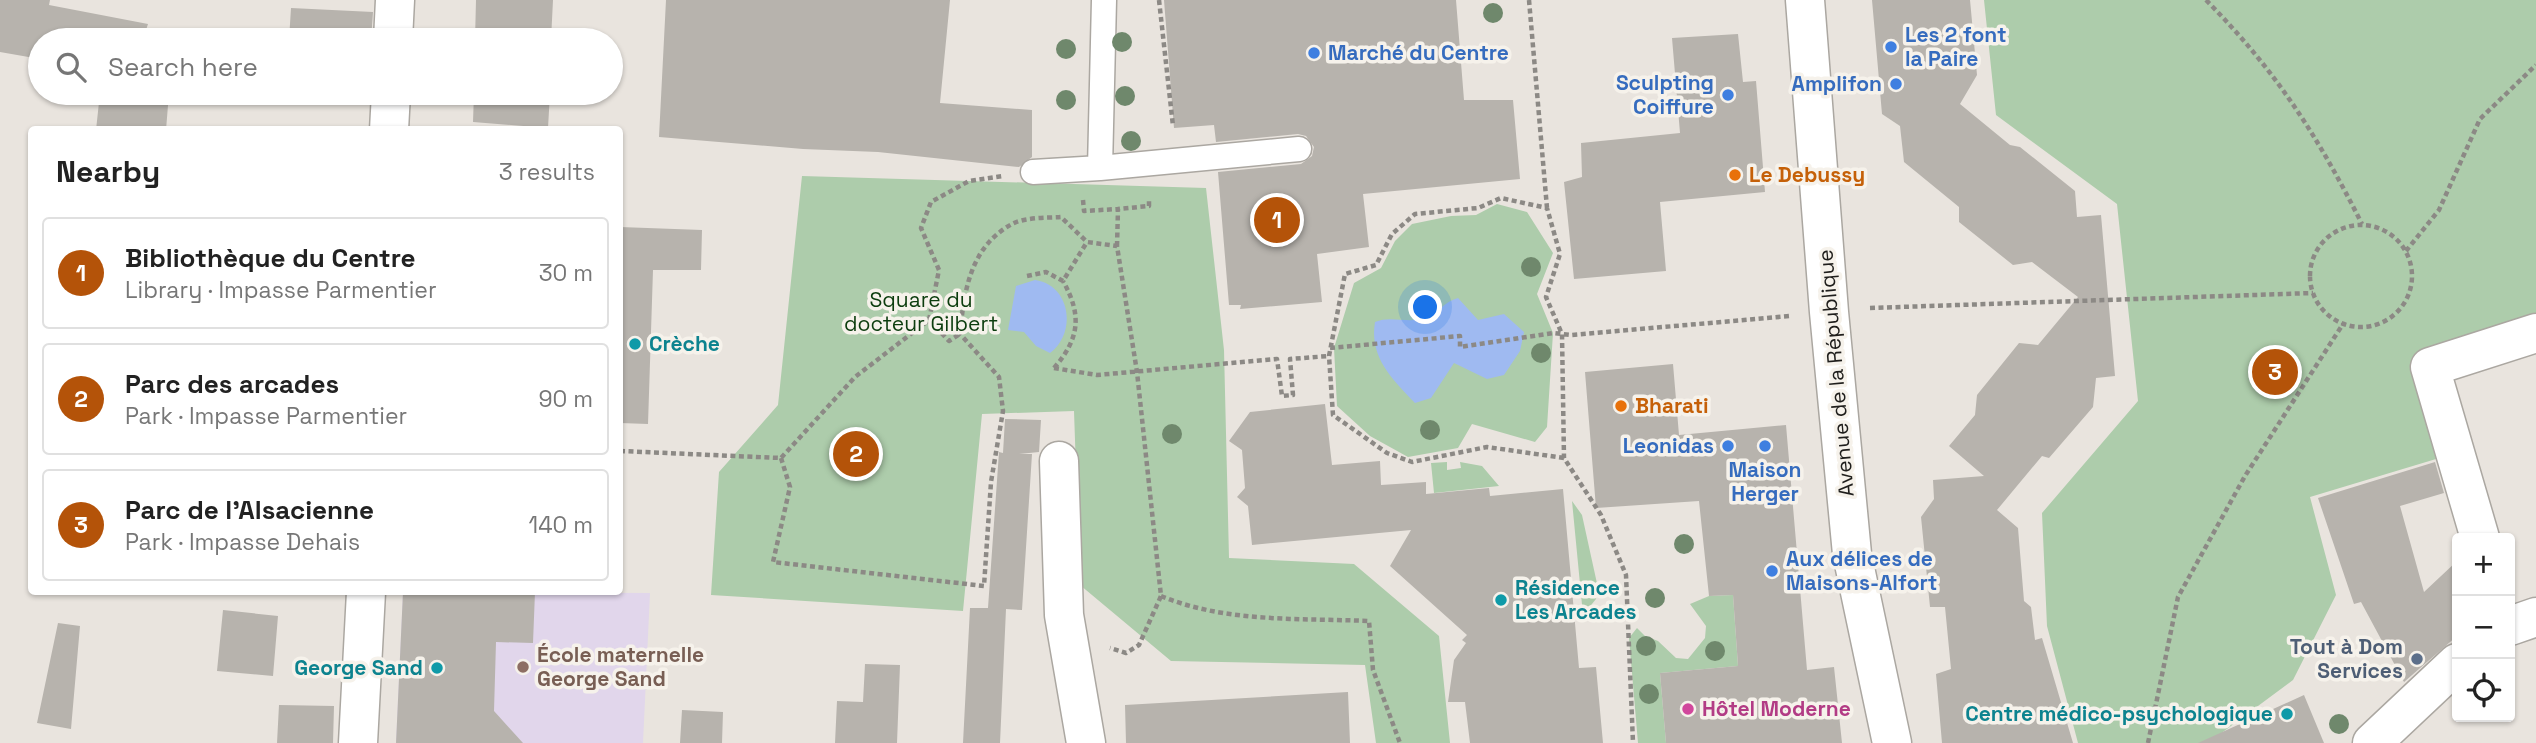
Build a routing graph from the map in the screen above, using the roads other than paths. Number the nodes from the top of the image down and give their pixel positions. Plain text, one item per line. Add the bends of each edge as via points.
1 (395, 0) edge
2 (1104, 0) edge
3 (1805, 0) edge
4 (394, 28) edge
5 (390, 105) edge
6 (389, 126) edge
7 (1299, 149) dead end
8 (1100, 167) junction
9 (1033, 172) road end
10 (2536, 333) edge
11 (1059, 461) dead end
12 (2479, 533) edge
13 (366, 595) edge
14 (2536, 617) edge
15 (2515, 624) edge
16 (2452, 668) edge
17 (358, 743) edge
18 (1086, 743) edge
19 (1892, 743) edge
20 (2372, 743) edge

1 - 4 street
2 - 8 lane
3 - 19 street, Avenue de la République via 1852,554
5 - 6 street
7 - 8 lane
8 - 9 lane
10 - 12 street via 2430,367
11 - 18 street via 1064,615
13 - 17 street
14 - 15 street
16 - 20 street

